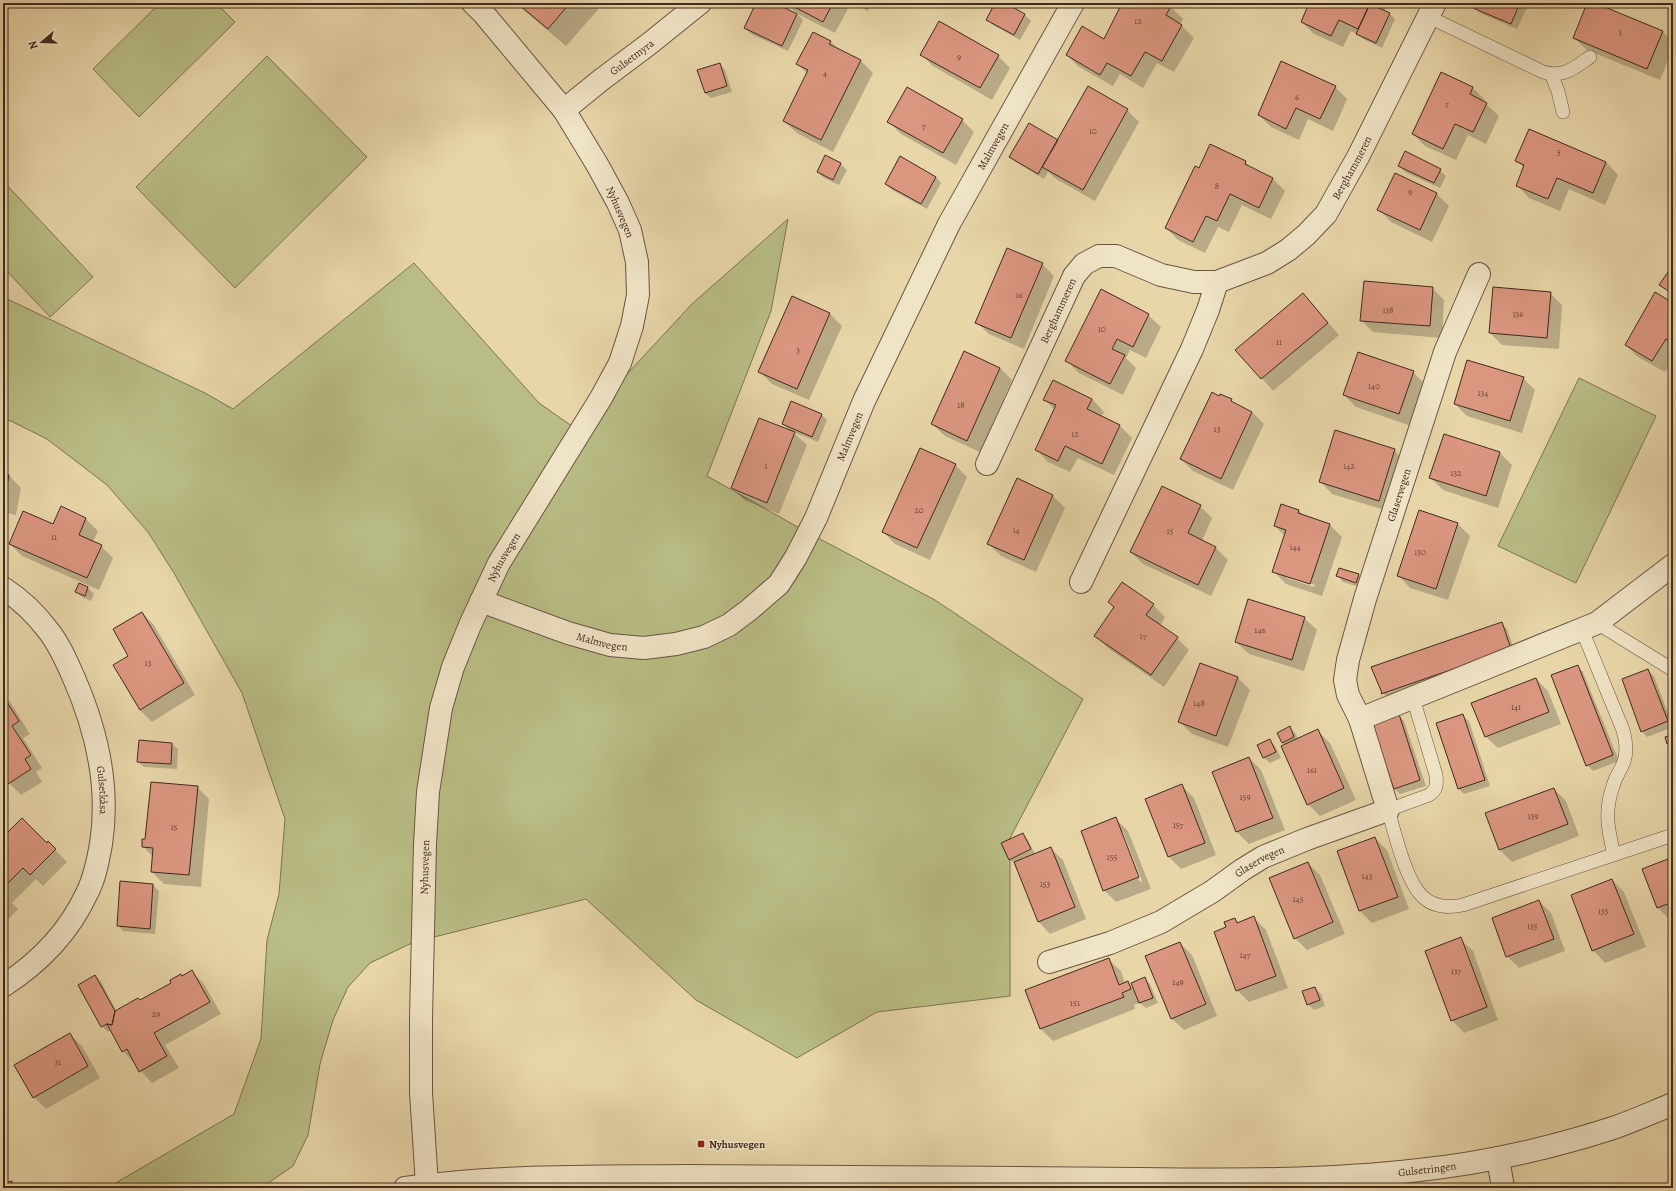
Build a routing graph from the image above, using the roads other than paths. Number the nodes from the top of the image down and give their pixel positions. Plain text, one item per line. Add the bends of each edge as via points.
1 (473, 3) edge
2 (700, 3) edge
3 (1073, 3) edge
4 (1432, 10) edge
5 (1590, 57) dead end
6 (1551, 74) junction
7 (564, 110) junction
8 (1562, 112) dead end
9 (1480, 274) dead end
10 (1217, 282) junction
11 (987, 464) dead end
12 (1673, 565) edge
13 (1081, 582) dead end
14 (3, 588) edge
15 (481, 601) junction
16 (1590, 627) junction
17 (1673, 670) edge
18 (1412, 698) junction
19 (1360, 719) junction
20 (1388, 810) junction
21 (1673, 835) edge
22 (1614, 855) junction
23 (1049, 962) dead end
24 (3, 986) edge
25 (1673, 1104) edge
26 (1498, 1158) junction
27 (427, 1185) junction
28 (405, 1188) edge
29 (1504, 1188) edge

1 - 7 street, Nyhusvegen
2 - 7 street, Gulsetmyra
3 - 15 street, Malmvegen via 949,224 864,400 816,518 796,557 773,589 729,625 704,637 644,648 610,645 568,633
4 - 6 lane
4 - 10 street, Berghammeren via 1358,157 1326,214 1288,250 1267,263
5 - 6 lane via 1562,74
6 - 8 lane
7 - 15 street, Nyhusvegen via 598,166 630,230 637,262 638,295 632,326 620,363 499,562
9 - 19 street, Glaservegen via 1445,352 1365,599 1348,660 1345,680 1348,695
10 - 11 street, Berghammeren via 1194,282 1161,275 1116,256 1099,256 1084,264 1074,276
10 - 13 street via 1192,349
12 - 16 street
14 - 24 street, Gulsetkåsa via 44,625 67,661 83,697 95,735 104,795 104,823 98,861 88,892 74,917 58,939 38,959
15 - 27 street, Nyhusvegen via 453,667 441,708 428,792 421,1017 421,1093
16 - 17 lane
16 - 18 street
16 - 22 lane via 1627,747 1624,762 1613,785 1608,809 1607,825
18 - 19 street
18 - 20 lane via 1437,785 1434,792 1429,795
19 - 20 street, Glaservegen
20 - 22 lane via 1413,882 1422,896 1443,906 1463,905
20 - 23 street, Glaservegen via 1263,857 1213,892 1161,922 1110,943
21 - 22 lane
25 - 26 street, Gulsetringen via 1615,1127 1559,1144
26 - 27 street, Gulsetringen via 1422,1170 1349,1177 1150,1179 604,1176
26 - 29 street
27 - 28 street, Gulsetringen

